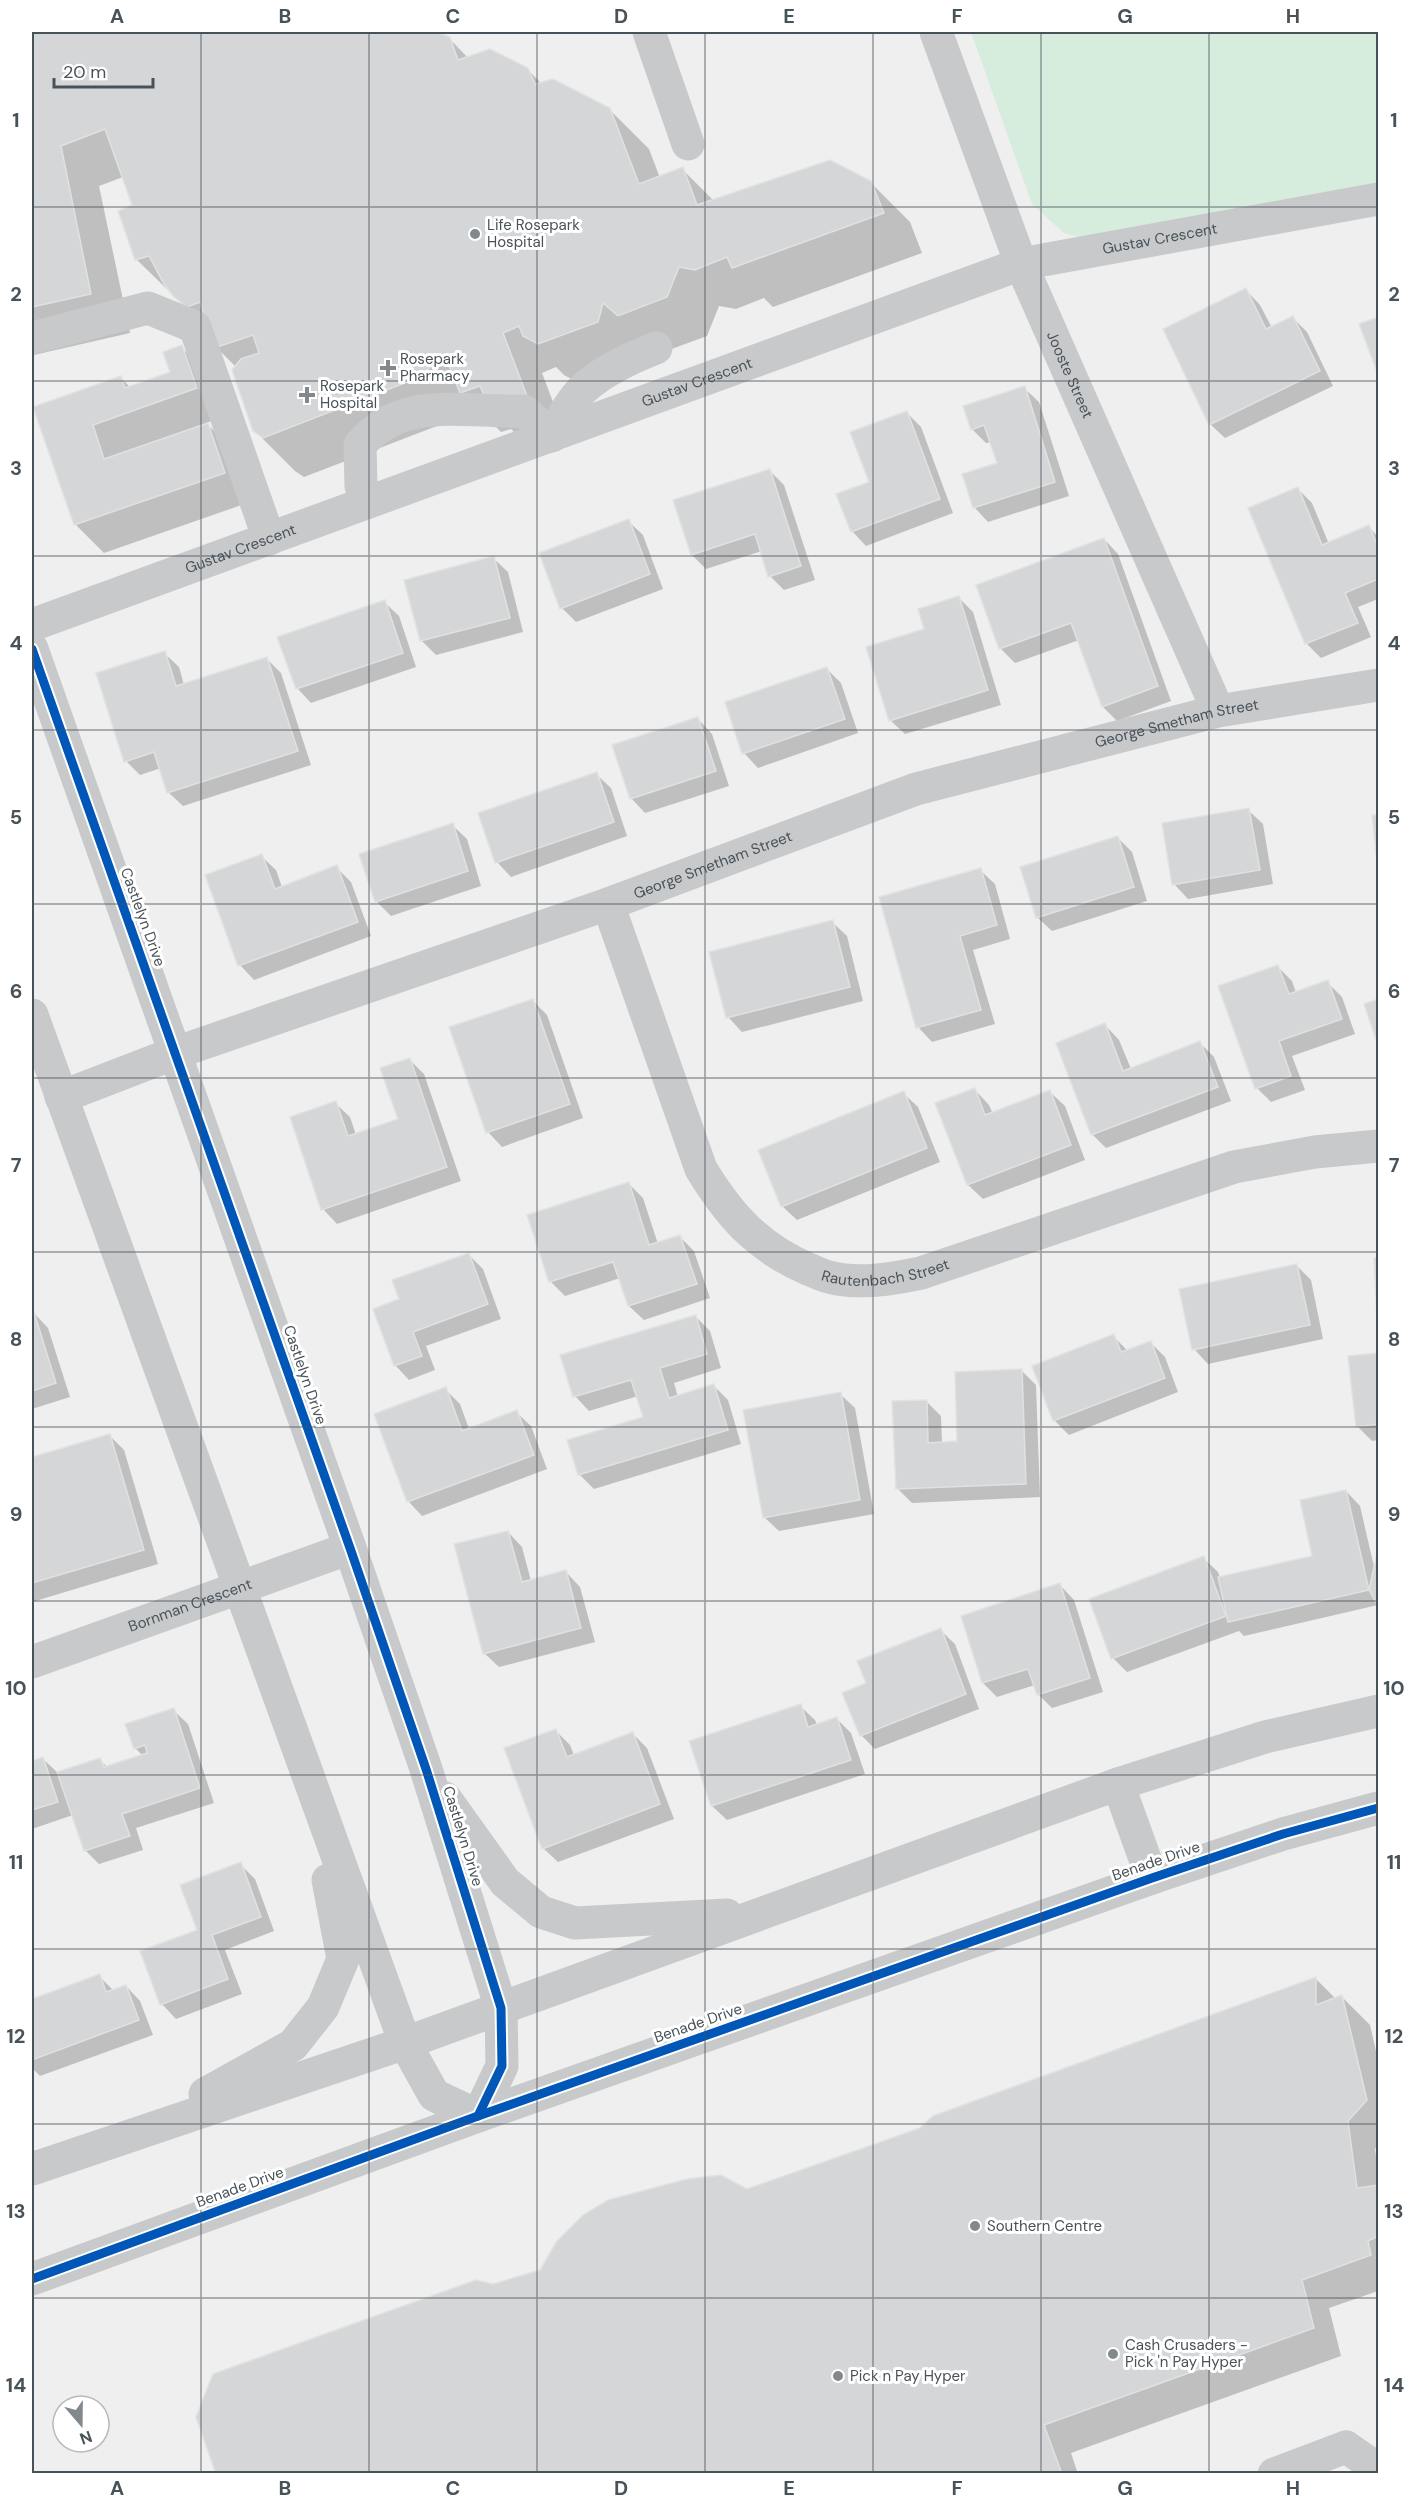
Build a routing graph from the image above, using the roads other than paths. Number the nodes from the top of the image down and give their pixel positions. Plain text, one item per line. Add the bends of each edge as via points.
1 (649, 32) edge
2 (936, 32) edge
3 (688, 144) dead end
4 (1378, 199) edge
5 (1021, 264) junction
6 (32, 338) edge
7 (656, 348) dead end
8 (552, 436) junction
9 (366, 503) junction
10 (269, 539) junction
11 (32, 625) edge
12 (32, 650) edge
13 (1378, 684) edge
14 (1218, 711) junction
15 (608, 904) junction
16 (32, 1015) edge
17 (175, 1053) junction
18 (61, 1097) junction
19 (1378, 1146) edge
20 (350, 1548) junction
21 (238, 1588) junction
22 (32, 1662) edge
23 (1378, 1710) edge
24 (426, 1769) junction
25 (1118, 1784) junction
26 (310, 1786) junction
27 (1378, 1808) edge
28 (1152, 1878) junction
29 (762, 1913) junction
30 (501, 2008) junction
31 (405, 2043) junction
32 (478, 2116) junction
33 (136, 2133) junction
34 (32, 2169) edge
35 (32, 2279) edge
36 (1345, 2460) edge
37 (1378, 2469) edge
38 (1274, 2474) edge

1 - 3 street
2 - 5 street, Jooste Street
4 - 5 street, Gustav Crescent
5 - 8 street, Gustav Crescent
5 - 14 street, Jooste Street
6 - 10 street via 148,308 195,327
7 - 8 street via 625,361 584,389
8 - 9 street, Gustav Crescent
8 - 9 street via 524,411 420,409 373,429 360,445 361,486
9 - 10 street, Gustav Crescent
10 - 11 street, Gustav Crescent
12 - 17 street, Castlelyn Drive
13 - 14 street, George Smetham Street
14 - 15 street, George Smetham Street via 916,789
15 - 17 street, George Smetham Street
15 - 19 street, Rautenbach Street via 701,1169 722,1204 746,1229 782,1258 829,1278 882,1281 921,1273 1234,1167 1315,1152
16 - 18 street
17 - 18 street, George Smetham Street
17 - 20 street, Castlelyn Drive
18 - 21 street
20 - 21 street, Bornman Crescent
20 - 24 street, Castlelyn Drive
21 - 22 street, Bornman Crescent
21 - 26 street
23 - 25 street via 1265,1737
24 - 29 street via 505,1882 541,1912 575,1923
24 - 30 street, Castlelyn Drive
25 - 28 street
25 - 29 street
26 - 31 street
26 - 33 street via 343,1959 323,2007 293,2045
27 - 28 street, Benade Drive via 1283,1834
28 - 32 street, Benade Drive
29 - 30 street
30 - 31 street
30 - 32 street, Castlelyn Drive via 502,2066
31 - 32 street via 434,2095
31 - 33 street
32 - 35 street, Benade Drive
33 - 34 street
36 - 37 street
36 - 38 street

